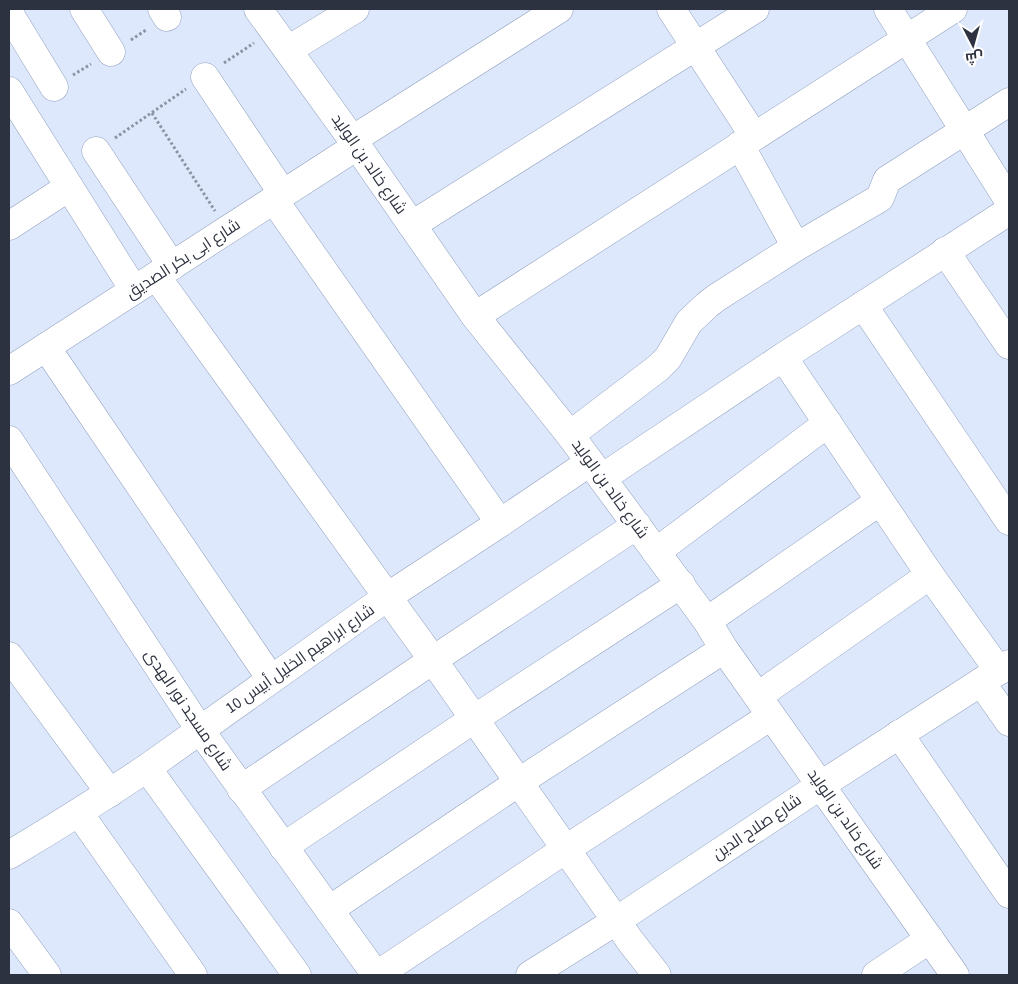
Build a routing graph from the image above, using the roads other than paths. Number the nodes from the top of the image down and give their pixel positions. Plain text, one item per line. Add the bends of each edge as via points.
1 (84, 9) edge
2 (355, 9) edge
3 (559, 9) edge
4 (671, 9) edge
5 (755, 9) edge
6 (888, 9) edge
7 (953, 9) edge
8 (9, 13) edge
9 (273, 30) edge
10 (907, 38) junction
11 (695, 46) junction
12 (111, 52) dead end
13 (205, 77) road end
14 (54, 88) dead end
15 (10, 96) edge
16 (1009, 102) edge
17 (965, 131) junction
18 (747, 141) junction
19 (355, 143) junction
20 (96, 151) road end
21 (69, 187) junction
22 (279, 197) junction
23 (1009, 201) edge
24 (1009, 211) edge
25 (412, 225) junction
26 (9, 226) edge
27 (796, 247) junction
28 (945, 251) junction
29 (154, 277) junction
30 (863, 305) junction
31 (475, 316) junction
32 (1009, 345) edge
33 (46, 347) junction
34 (783, 357) junction
35 (9, 371) edge
36 (828, 423) junction
37 (570, 434) junction
38 (9, 440) edge
39 (596, 470) junction
40 (880, 501) junction
41 (1009, 521) edge
42 (500, 523) junction
43 (637, 525) junction
44 (656, 552) junction
45 (930, 575) junction
46 (681, 584) junction
47 (387, 597) junction
48 (707, 621) junction
49 (724, 649) junction
50 (9, 656) edge
51 (432, 660) junction
52 (996, 672) edge
53 (271, 679) junction
54 (765, 706) junction
55 (474, 719) junction
56 (1009, 722) edge
57 (200, 730) junction
58 (899, 734) junction
59 (148, 768) junction
60 (519, 782) junction
61 (821, 785) junction
62 (241, 789) junction
63 (110, 793) junction
64 (79, 814) junction
65 (284, 847) junction
66 (566, 849) junction
67 (9, 855) edge
68 (1009, 894) edge
69 (329, 910) junction
70 (616, 921) junction
71 (9, 923) edge
72 (930, 939) junction
73 (47, 975) edge
74 (193, 975) edge
75 (297, 975) edge
76 (376, 975) edge
77 (530, 975) edge
78 (656, 975) edge
79 (876, 975) edge
80 (955, 975) edge

1 - 12 street
2 - 9 street
3 - 19 street, شارع ابى بكر الصديق
4 - 11 street
5 - 11 street
6 - 10 street
7 - 10 street
8 - 14 street
9 - 19 street, شارع خالد بن الوليد
10 - 17 street
10 - 18 street
11 - 18 street
11 - 25 street
13 - 22 street
15 - 21 street
16 - 17 street
17 - 23 street
17 - 27 street via 887,180 880,198
18 - 27 street
18 - 31 street
19 - 22 street, شارع ابى بكر الصديق
19 - 25 street, شارع خالد بن الوليد
20 - 29 street
21 - 26 street
21 - 29 street
22 - 29 street, شارع ابى بكر الصديق
22 - 42 street
24 - 28 street, شارع ابراهيم الخليل أبيس 10
25 - 31 street, شارع خالد بن الوليد
27 - 37 street via 706,305 689,322 672,352 658,368
28 - 30 street, شارع ابراهيم الخليل أبيس 10
28 - 32 street
29 - 33 street, شارع ابى بكر الصديق
29 - 47 street
30 - 34 street, شارع ابراهيم الخليل أبيس 10
30 - 41 street
31 - 37 street, شارع خالد بن الوليد
33 - 35 street, شارع ابى بكر الصديق
33 - 53 street
34 - 36 street
34 - 39 street, شارع ابراهيم الخليل أبيس 10
36 - 40 street
36 - 44 street
37 - 39 street, شارع خالد بن الوليد
38 - 57 street, شارع مسجد نور الهدى
39 - 42 street, شارع ابراهيم الخليل أبيس 10
39 - 43 street, شارع خالد بن الوليد
40 - 45 street
40 - 48 street
42 - 47 street, شارع ابراهيم الخليل أبيس 10
43 - 44 street, شارع خالد بن الوليد
43 - 51 street
44 - 46 street, شارع خالد بن الوليد
45 - 52 street
45 - 54 street
46 - 48 street, شارع خالد بن الوليد
46 - 55 street
47 - 51 street
47 - 53 street, شارع ابراهيم الخليل أبيس 10
48 - 49 street, شارع خالد بن الوليد
49 - 54 street, شارع خالد بن الوليد
49 - 60 street
50 - 63 street
51 - 55 street
51 - 62 street
52 - 56 street
52 - 58 street, شارع صلاح الدين
53 - 57 street, شارع ابراهيم الخليل أبيس 10
54 - 61 street, شارع خالد بن الوليد
54 - 66 street
55 - 60 street
55 - 65 street
57 - 59 street, شارع ابراهيم الخليل أبيس 10
57 - 62 street, شارع مسجد نور الهدى
58 - 61 street, شارع صلاح الدين
58 - 68 street
59 - 63 street, شارع ابراهيم الخليل أبيس 10
59 - 75 street
60 - 66 street
60 - 69 street
61 - 70 street, شارع صلاح الدين
61 - 72 street, شارع خالد بن الوليد
62 - 65 street, شارع مسجد نور الهدى
63 - 64 street, شارع ابراهيم الخليل أبيس 10
64 - 67 street, شارع ابراهيم الخليل أبيس 10
64 - 74 street
65 - 69 street, شارع مسجد نور الهدى
66 - 70 street
66 - 76 street
69 - 76 street, شارع مسجد نور الهدى
70 - 77 street, شارع صلاح الدين
70 - 78 street
71 - 73 street
72 - 79 street
72 - 80 street, شارع خالد بن الوليد

